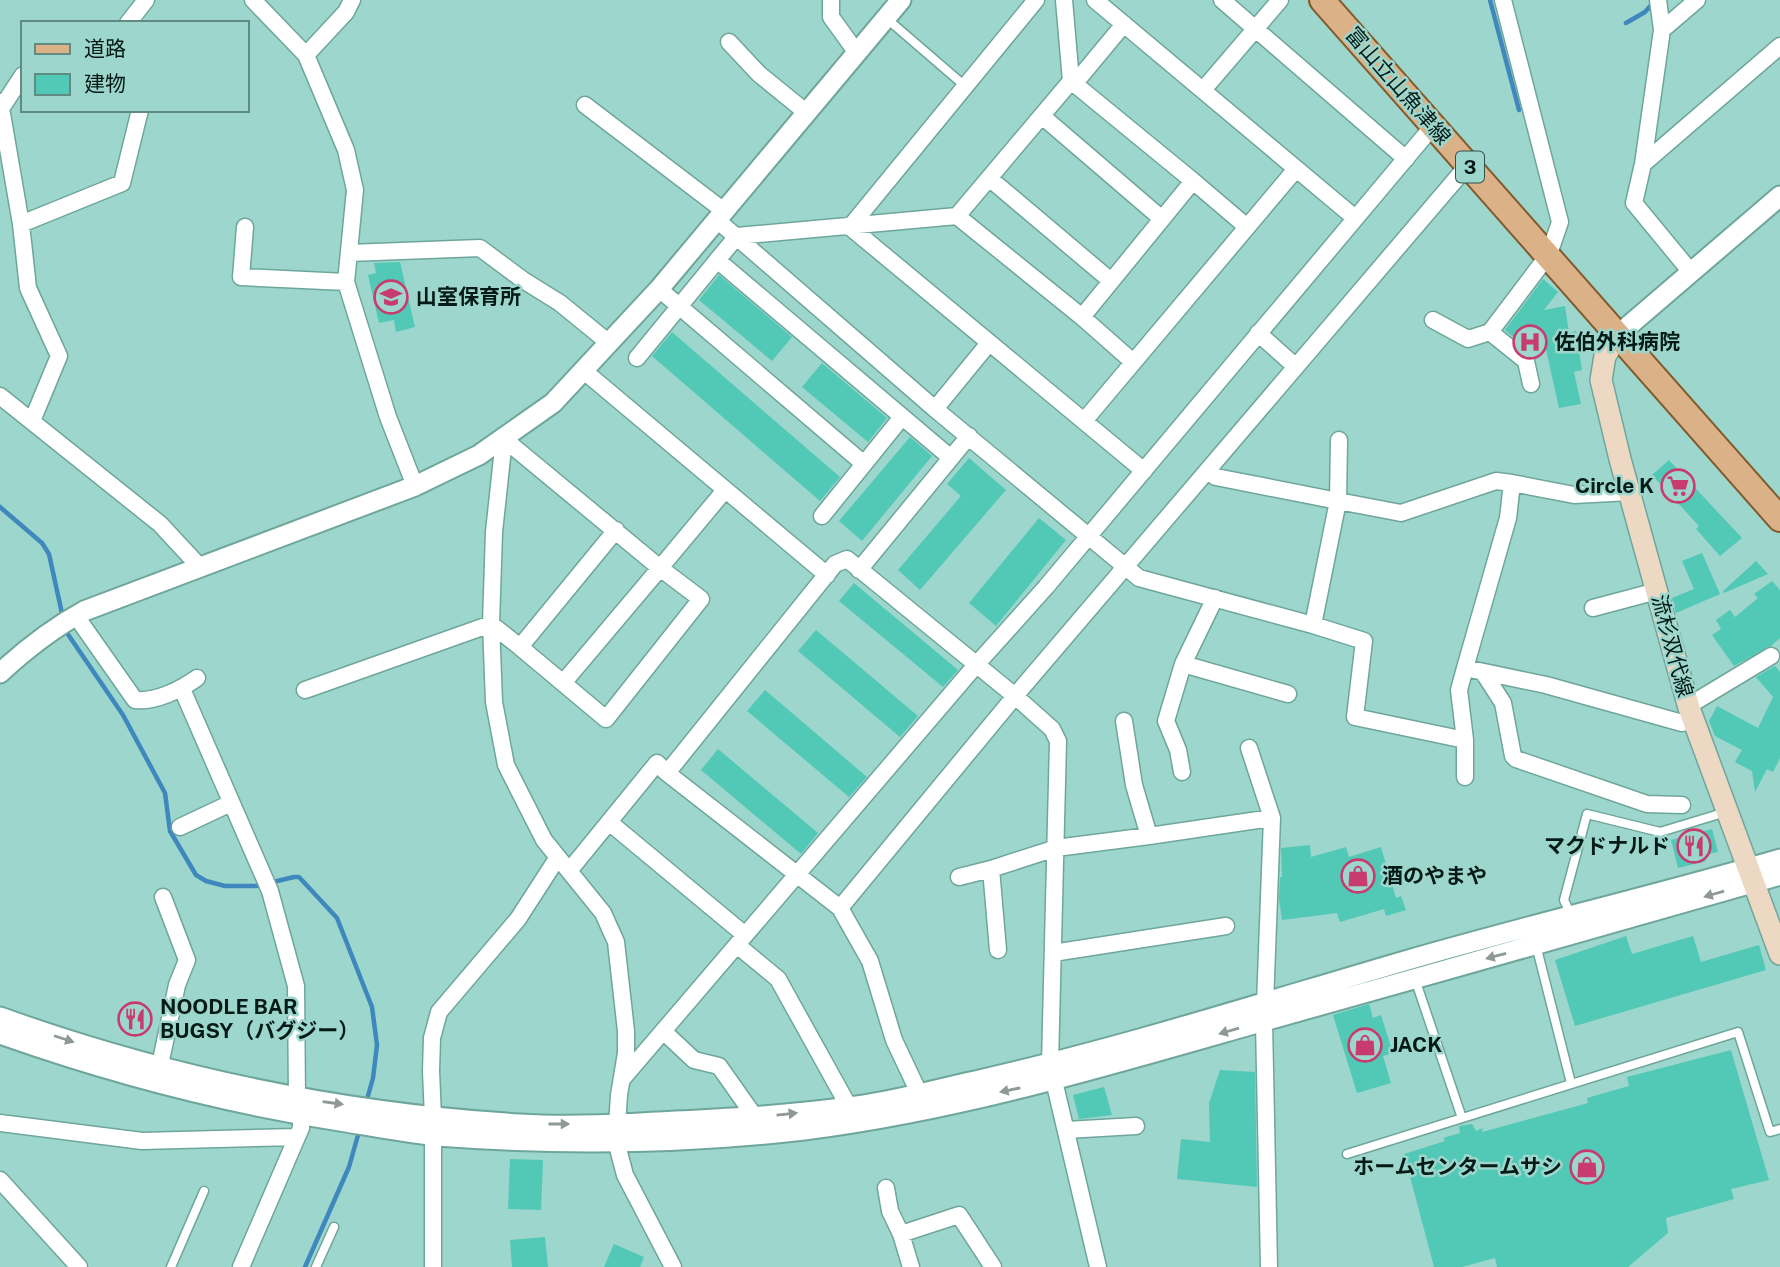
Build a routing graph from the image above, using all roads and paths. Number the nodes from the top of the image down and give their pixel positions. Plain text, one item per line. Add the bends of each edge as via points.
1 (146, 0) edge
2 (253, 0) edge
3 (352, 0) edge
4 (831, 0) edge
5 (901, 0) edge
6 (1036, 0) edge
7 (1064, 0) edge
8 (1095, 0) edge
9 (1222, 0) edge
10 (1280, 0) edge
11 (1322, 0) edge
12 (1503, 0) edge
13 (1658, 0) edge
14 (1697, 0) edge
15 (886, 18) junction
16 (130, 21) edge
17 (1124, 24) junction
18 (1255, 28) junction
19 (1661, 30) junction
20 (729, 41) dead end
21 (1780, 46) edge
22 (857, 53) junction
23 (306, 55) junction
24 (21, 78) edge
25 (1071, 81) junction
26 (965, 86) junction
27 (1203, 90) junction
28 (1, 105) edge
29 (585, 105) dead end
30 (140, 112) edge
31 (807, 113) junction
32 (1041, 116) junction
33 (1433, 126) junction
34 (1406, 159) junction
35 (1643, 164) junction
36 (1468, 165) junction
37 (1296, 169) junction
38 (989, 178) junction
39 (1193, 181) junction
40 (1780, 196) edge
41 (720, 215) junction
42 (957, 216) junction
43 (1355, 218) junction
44 (1162, 219) junction
45 (21, 224) junction
46 (246, 227) dead end
47 (850, 227) junction
48 (1247, 227) junction
49 (737, 236) junction
50 (349, 253) junction
51 (1549, 254) junction
52 (718, 260) junction
53 (1690, 271) junction
54 (1111, 281) junction
55 (346, 282) junction
56 (659, 289) junction
57 (681, 306) junction
58 (1082, 317) junction
59 (1433, 320) dead end
60 (1490, 332) junction
61 (1258, 333) junction
62 (1619, 334) junction
63 (989, 342) junction
64 (609, 343) junction
65 (637, 358) dead end
66 (1133, 362) junction
67 (1296, 367) junction
68 (584, 371) junction
69 (1531, 384) dead end
70 (0, 396) edge
71 (935, 409) junction
72 (902, 417) junction
73 (32, 421) junction
74 (1084, 421) junction
75 (969, 436) junction
76 (504, 439) junction
77 (1339, 440) dead end
78 (951, 458) junction
79 (864, 464) junction
80 (1144, 471) junction
81 (1207, 471) junction
82 (1512, 483) junction
83 (415, 486) junction
84 (725, 489) junction
85 (1630, 492) junction
86 (1338, 500) junction
87 (1775, 506) edge
88 (822, 516) dead end
89 (616, 530) junction
90 (1089, 536) junction
91 (199, 566) junction
92 (1126, 567) junction
93 (660, 568) junction
94 (859, 570) junction
95 (827, 575) junction
96 (1657, 591) junction
97 (1216, 598) junction
98 (1592, 608) dead end
99 (76, 615) junction
100 (491, 624) junction
101 (1313, 625) junction
102 (520, 647) junction
103 (1771, 656) dead end
104 (1183, 664) junction
105 (976, 665) junction
106 (1465, 668) junction
107 (1483, 672) junction
108 (0, 673) edge
109 (197, 678) dead end
110 (563, 683) junction
111 (182, 689) junction
112 (305, 690) dead end
113 (1288, 694) dead end
114 (1015, 696) junction
115 (1690, 712) junction
116 (1124, 721) dead end
117 (1465, 740) junction
118 (1249, 748) dead end
119 (1182, 772) dead end
120 (667, 773) junction
121 (1465, 777) dead end
122 (231, 803) junction
123 (1682, 805) dead end
124 (1726, 812) junction
125 (1272, 818) junction
126 (609, 822) junction
127 (180, 827) dead end
128 (1149, 836) junction
129 (1056, 848) junction
130 (558, 857) junction
131 (1780, 859) edge
132 (991, 869) junction
133 (569, 871) junction
134 (1750, 875) junction
135 (1780, 875) edge
136 (796, 876) junction
137 (959, 877) dead end
138 (163, 897) dead end
139 (840, 908) junction
140 (1572, 916) junction
141 (1226, 926) dead end
142 (741, 940) junction
143 (1536, 945) junction
144 (998, 950) dead end
145 (1053, 953) junction
146 (1780, 954) edge
147 (1415, 979) junction
148 (1264, 1013) junction
149 (0, 1017) edge
150 (663, 1031) junction
151 (0, 1034) edge
152 (160, 1065) junction
153 (1052, 1072) junction
154 (623, 1078) junction
155 (1572, 1083) junction
156 (919, 1093) junction
157 (299, 1107) junction
158 (849, 1107) junction
159 (755, 1117) junction
160 (1462, 1118) junction
161 (0, 1123) edge
162 (433, 1126) junction
163 (1136, 1126) dead end
164 (1780, 1129) edge
165 (1066, 1130) junction
166 (617, 1133) junction
167 (297, 1137) junction
168 (1347, 1154) dead end
169 (3, 1188) edge
170 (886, 1188) dead end
171 (204, 1191) dead end
172 (334, 1227) dead end
173 (901, 1234) junction
174 (244, 1266) edge
175 (79, 1267) edge
176 (171, 1267) edge
177 (316, 1267) edge
178 (433, 1267) edge
179 (673, 1267) edge
180 (911, 1267) edge
181 (993, 1267) edge
182 (1098, 1267) edge
183 (1269, 1267) edge

1 - 16 street
2 - 23 street
3 - 23 street
4 - 22 street via 831,17
5 - 15 street
6 - 26 street
7 - 25 street
8 - 17 street
9 - 18 street
10 - 18 street
11 - 33 main road, 富山立山魚津線 / 3
12 - 51 street via 1560,222
13 - 19 street
14 - 19 street
15 - 22 street
15 - 26 lane
17 - 25 street via 1080,77
17 - 27 street
18 - 27 street
18 - 34 street
19 - 35 street
20 - 31 street via 759,74
21 - 35 street
22 - 31 street
23 - 50 street via 346,150 355,190
24 - 28 street
25 - 32 street
25 - 39 street
26 - 47 street
27 - 37 street
28 - 45 street
29 - 41 street
30 - 45 street via 122,183
31 - 41 street
32 - 38 street
32 - 44 street
33 - 34 street
33 - 36 main road, 富山立山魚津線 / 3
34 - 43 street
35 - 53 street via 1634,203
36 - 51 main road, 富山立山魚津線 / 3
36 - 67 street
37 - 43 street
37 - 48 street
38 - 42 street
38 - 54 street
39 - 44 street
39 - 48 street
40 - 53 street
41 - 49 street
41 - 56 street
42 - 47 street
42 - 58 street
43 - 61 street
44 - 54 street
45 - 73 street via 28,288 59,356
46 - 55 street via 241,277
47 - 49 street
47 - 63 street
48 - 66 street
49 - 52 street
49 - 71 street
50 - 55 street
50 - 64 street via 480,248
51 - 60 street
51 - 62 main road, 富山立山魚津線 / 3
52 - 57 street
52 - 72 street
53 - 62 street
54 - 58 street
55 - 83 street
56 - 57 street
56 - 64 street
57 - 65 street
57 - 79 street
58 - 66 street
59 - 60 street via 1468,339
60 - 69 street via 1526,361
61 - 67 street
61 - 80 street
62 - 85 main road, 流杉双代線 via 1605,356 1601,380
62 - 87 main road, 富山立山魚津線 / 3
63 - 71 street
63 - 74 street
64 - 68 street
66 - 74 street
67 - 81 street
68 - 76 street via 553,403
68 - 84 street
70 - 73 street
71 - 75 street
72 - 78 street
72 - 79 street
73 - 91 street via 160,524
74 - 80 street
75 - 78 street
75 - 90 street
76 - 83 street
76 - 89 street
76 - 100 street
77 - 86 street
78 - 94 street
79 - 88 street
80 - 90 street
81 - 86 street via 1216,477
81 - 92 street
82 - 85 street via 1574,495
82 - 86 street via 1496,481 1401,513
82 - 106 street via 1508,518
83 - 91 street
84 - 93 street
84 - 95 street
85 - 96 main road, 流杉双代線
86 - 101 street
89 - 93 street
89 - 102 street
90 - 92 street
90 - 105 street
91 - 99 street
92 - 97 street via 1139,578
92 - 114 street
93 - 110 street
93 - 110 street via 701,599 606,719
94 - 95 street via 847,559 835,564
94 - 105 street
95 - 120 street
96 - 98 street
96 - 115 main road, 流杉双代線
97 - 101 street
97 - 104 street
99 - 108 street
99 - 111 street via 135,700
100 - 102 street
100 - 112 street
100 - 130 street via 494,702 506,765 544,840
101 - 117 street via 1364,640 1355,717
102 - 110 street
103 - 115 street
104 - 113 street
104 - 119 street via 1166,722
105 - 114 street
105 - 136 street
106 - 107 street
106 - 117 street via 1459,690
107 - 115 street via 1682,723
107 - 123 street via 1503,704 1516,759 1647,804
109 - 111 street
111 - 122 street
114 - 129 street via 1052,729 1058,741
114 - 139 street
115 - 124 main road, 流杉双代線
116 - 128 street via 1134,785
117 - 121 street
118 - 125 street
120 - 126 street via 657,763
120 - 136 street
122 - 127 street
122 - 157 street via 270,891 296,986
124 - 134 main road, 流杉双代線
124 - 140 lane via 1660,832 1587,814 1564,900
125 - 128 street
125 - 148 street
126 - 133 street
126 - 142 street
128 - 129 street
129 - 132 street
129 - 145 street
130 - 133 street
130 - 162 street via 518,919 439,1012 432,1038
131 - 134 street
132 - 137 street
132 - 144 street
133 - 154 street via 603,913 616,942 626,1031
134 - 135 street
134 - 140 street
134 -> 143 street
134 - 146 main road, 流杉双代線
136 - 139 street
136 - 142 street
138 - 152 street via 187,960
139 - 156 street via 870,961 894,1040
140 - 148 street via 1408,960
141 - 145 street
142 - 150 street
142 - 158 street via 778,979
143 -> 147 street
143 - 155 lane
145 - 153 street
147 - 148 street
147 - 160 lane
148 - 153 street
148 - 183 street
149 -> 152 street via 66,1041
150 - 154 street
150 - 159 street via 694,1060 719,1066
151 - 157 street via 175,1089
152 - 157 street
153 - 156 street
153 - 165 street
153 -> 166 street via 883,1118 804,1130 721,1137
154 - 166 street
155 - 160 lane
155 - 164 lane via 1738,1032 1770,1132
156 - 158 street
157 - 162 street
157 - 167 street
159 -> 158 street
159 - 166 street
160 - 168 lane
161 - 167 street via 142,1141
162 - 166 street via 525,1124
162 - 178 street
163 - 165 street
165 - 182 street
166 - 179 street via 625,1175
167 - 174 street
169 - 175 street
170 - 173 street
171 - 176 lane
172 - 177 lane
173 - 180 street
173 - 181 street via 959,1214

